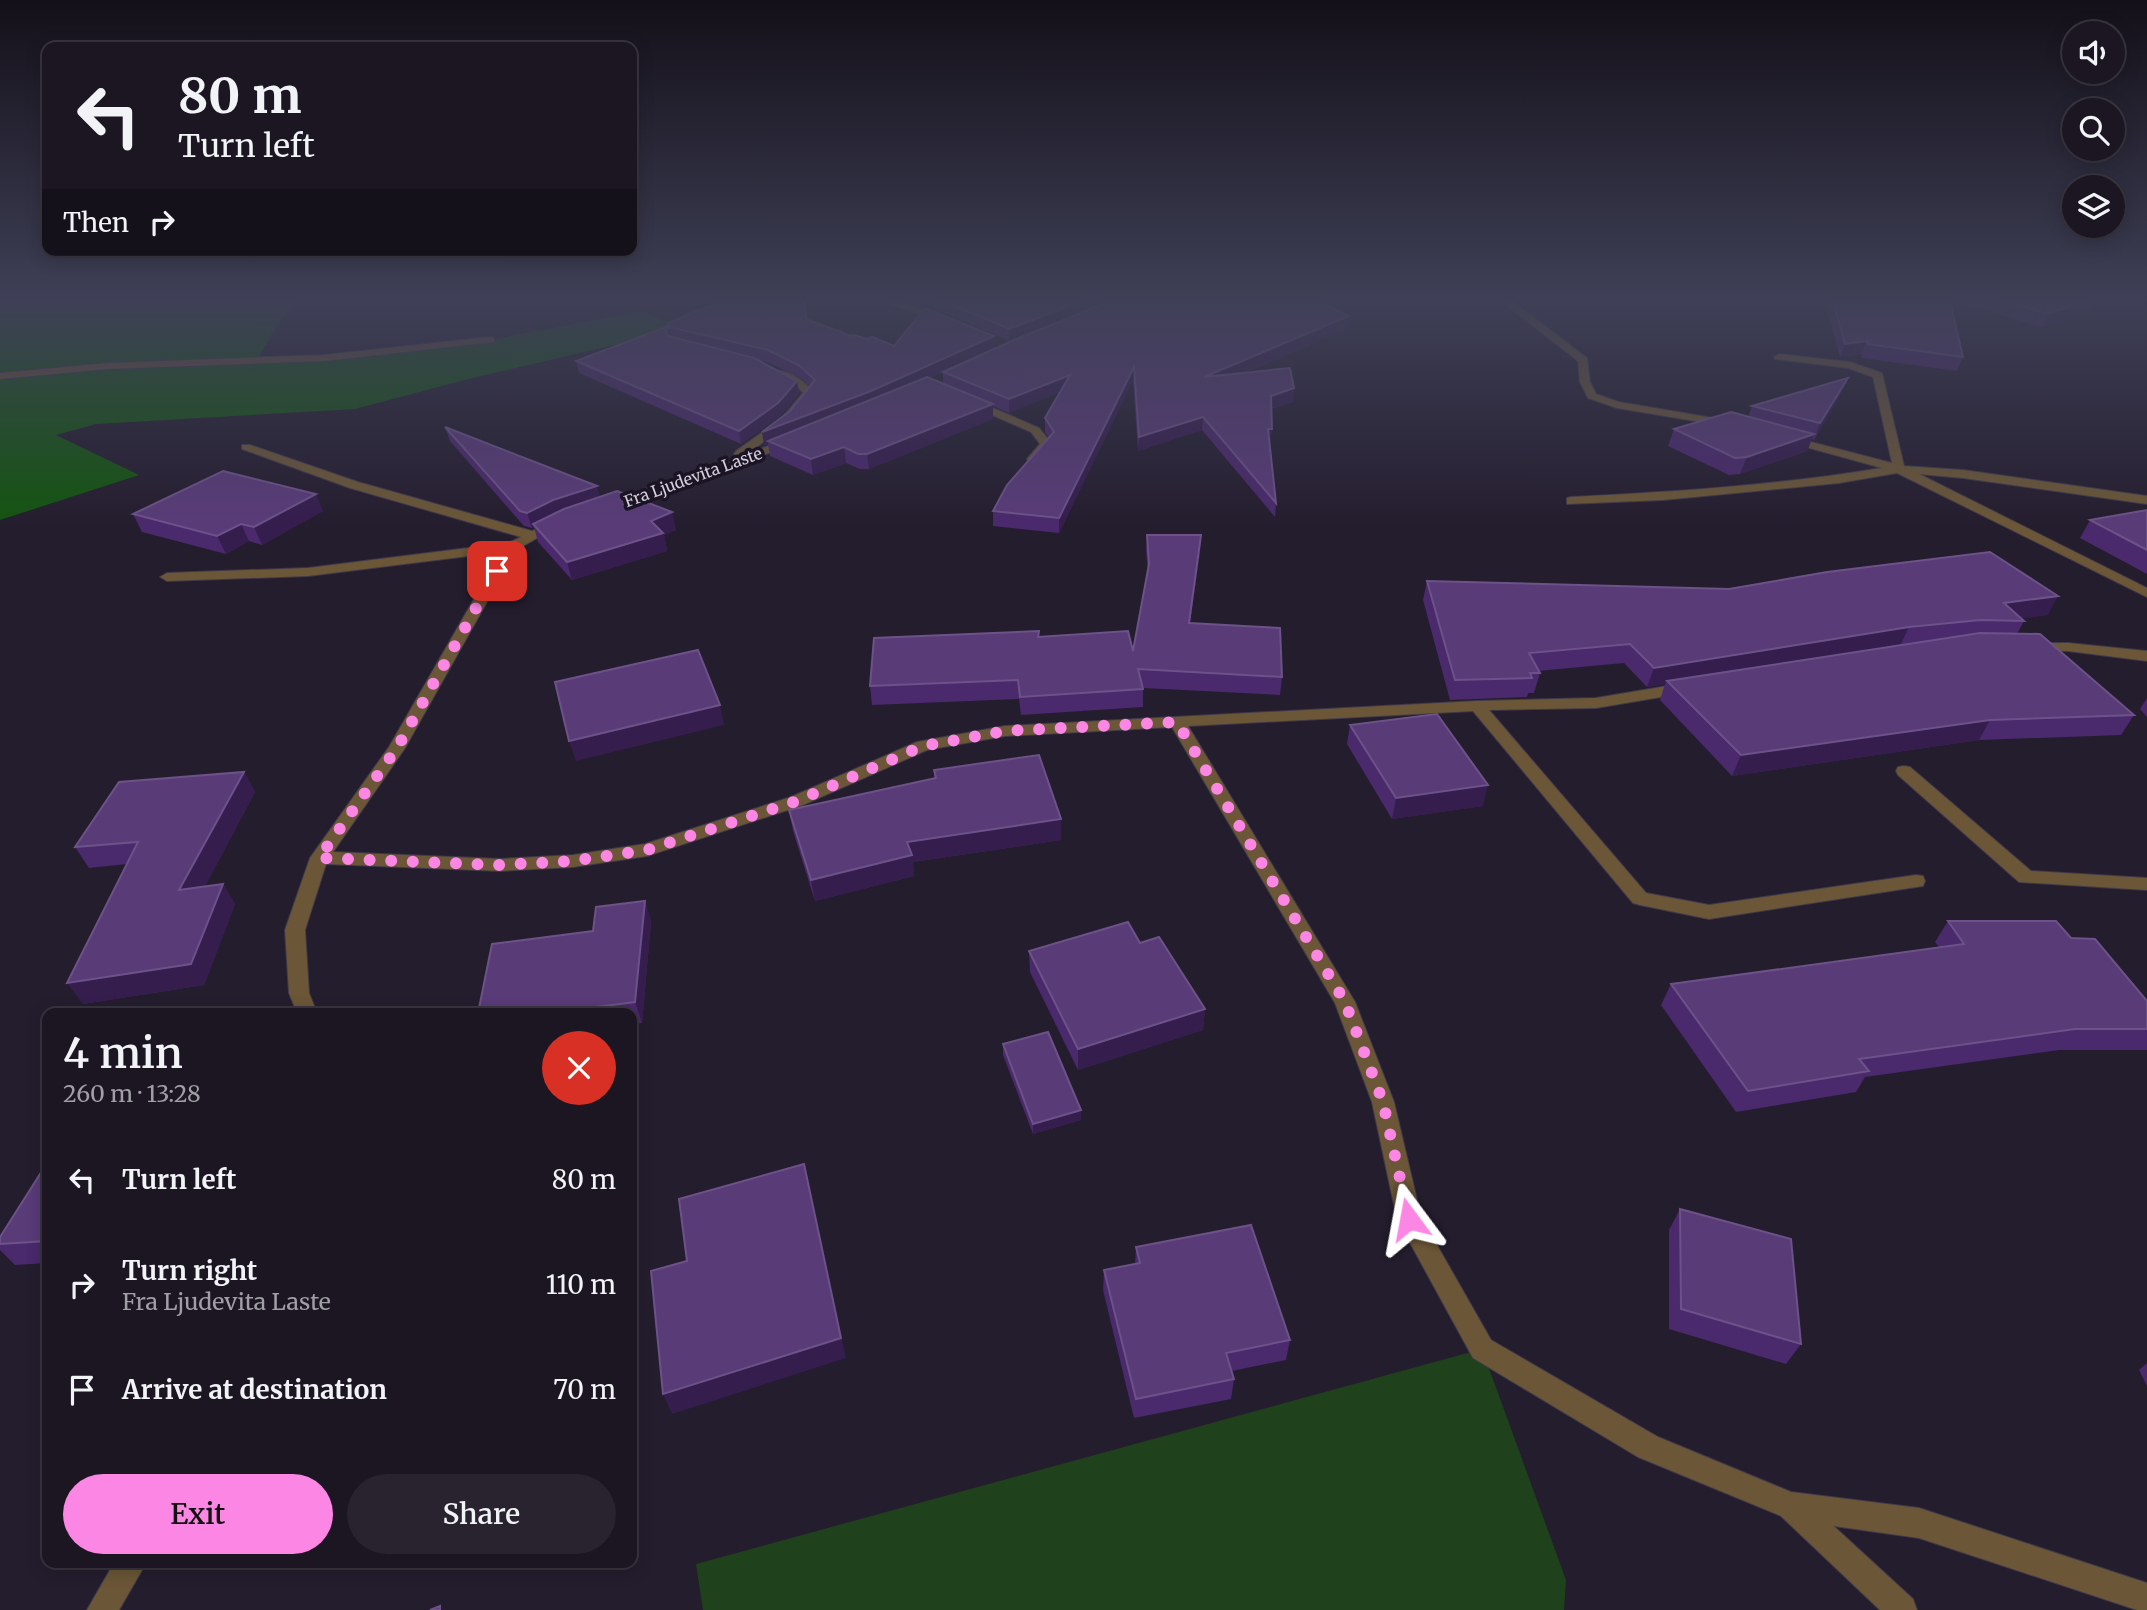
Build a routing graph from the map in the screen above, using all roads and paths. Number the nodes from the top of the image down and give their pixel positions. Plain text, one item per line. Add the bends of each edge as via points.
1 (783, 376) edge
2 (1584, 376) edge
3 (1878, 376) edge
4 (966, 400) edge
5 (1747, 428) edge
6 (1770, 435) edge
7 (804, 436) edge
8 (246, 447) dead end
9 (719, 469) junction
10 (1899, 469) junction
11 (1020, 474) edge
12 (2147, 500) edge
13 (1571, 501) dead end
14 (602, 509) edge
15 (576, 517) edge
16 (530, 535) junction
17 (511, 547) junction
18 (167, 577) dead end
19 (2147, 593) edge
20 (2012, 647) edge
21 (2147, 656) edge
22 (1702, 685) edge
23 (1477, 706) junction
24 (1177, 722) junction
25 (1904, 771) dead end
26 (319, 858) junction
27 (1916, 881) dead end
28 (2147, 884) edge
29 (305, 1008) edge
30 (1791, 1506) junction
31 (128, 1568) edge
32 (2147, 1598) edge
33 (102, 1610) edge
34 (1902, 1610) edge

1 - 9 street via 809,393 786,420
2 - 5 street via 1591,396 1617,405
3 - 10 street
4 - 11 street via 1035,430 1046,444
6 - 10 street
7 - 9 street, Fra Ljudevita Laste
8 - 16 street via 354,485
9 - 14 street, Fra Ljudevita Laste
10 - 12 street
10 - 13 street via 1839,479
10 - 19 street
15 - 16 street
16 - 17 street
17 - 18 street via 308,572
17 - 26 street via 397,748
20 - 21 street via 2068,647
22 - 23 street via 1596,703
23 - 24 street
23 - 27 street via 1640,898 1709,912
24 - 26 street via 1005,731 923,746 797,801 647,850 500,865
24 - 30 street via 1345,1002 1383,1102 1409,1219 1482,1349 1648,1447
25 - 28 street via 2026,877
26 - 29 street via 295,930 299,993
30 - 32 street via 1919,1523
30 - 34 street
31 - 33 street

